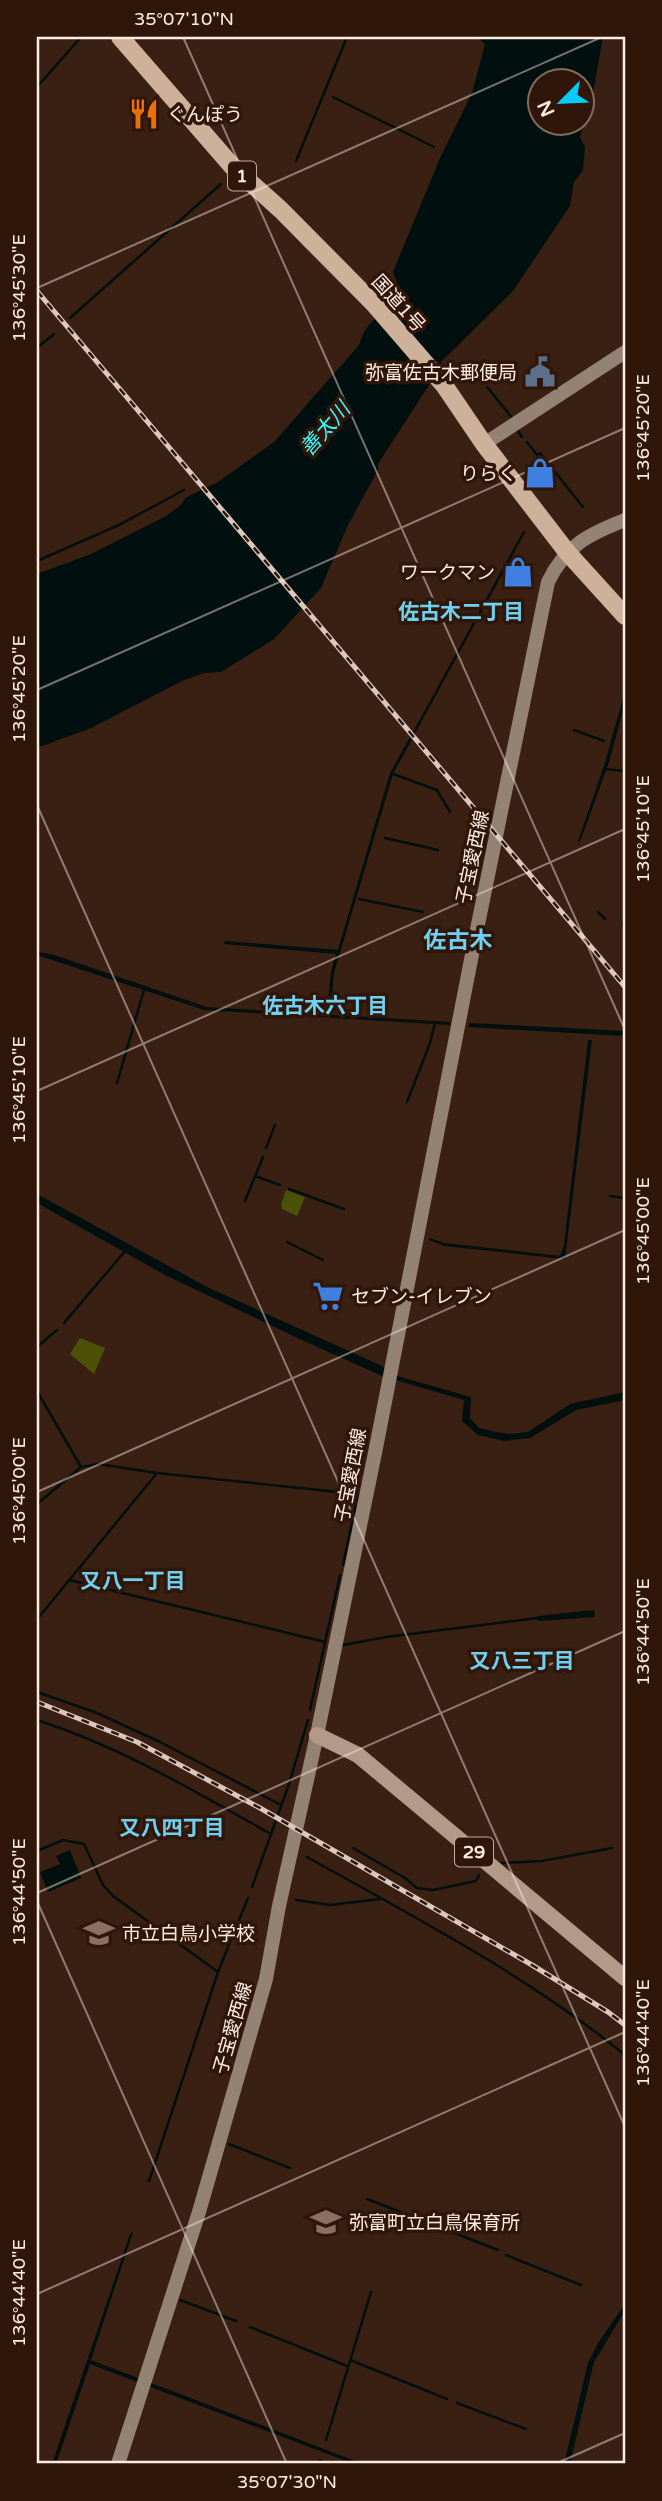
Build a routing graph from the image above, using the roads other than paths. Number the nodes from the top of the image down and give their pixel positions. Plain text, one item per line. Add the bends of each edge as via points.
1 (120, 37) edge
2 (625, 352) edge
3 (484, 444) junction
4 (625, 520) edge
5 (567, 552) junction
6 (625, 616) edge
7 (317, 1735) junction
8 (625, 1978) edge
9 (118, 2464) edge

1 - 3 highway, 国道1号 / 1 via 232,166 375,305 444,385
2 - 3 main road
3 - 5 highway, 国道1号 / 1
4 - 5 main road, 子宝愛西線 via 583,538
5 - 6 highway, 国道1号 / 1
5 - 7 main road, 子宝愛西線 via 548,582 539,621
7 - 8 main road, 29 via 358,1755
7 - 9 main road, 子宝愛西線 via 266,1979 199,2212

